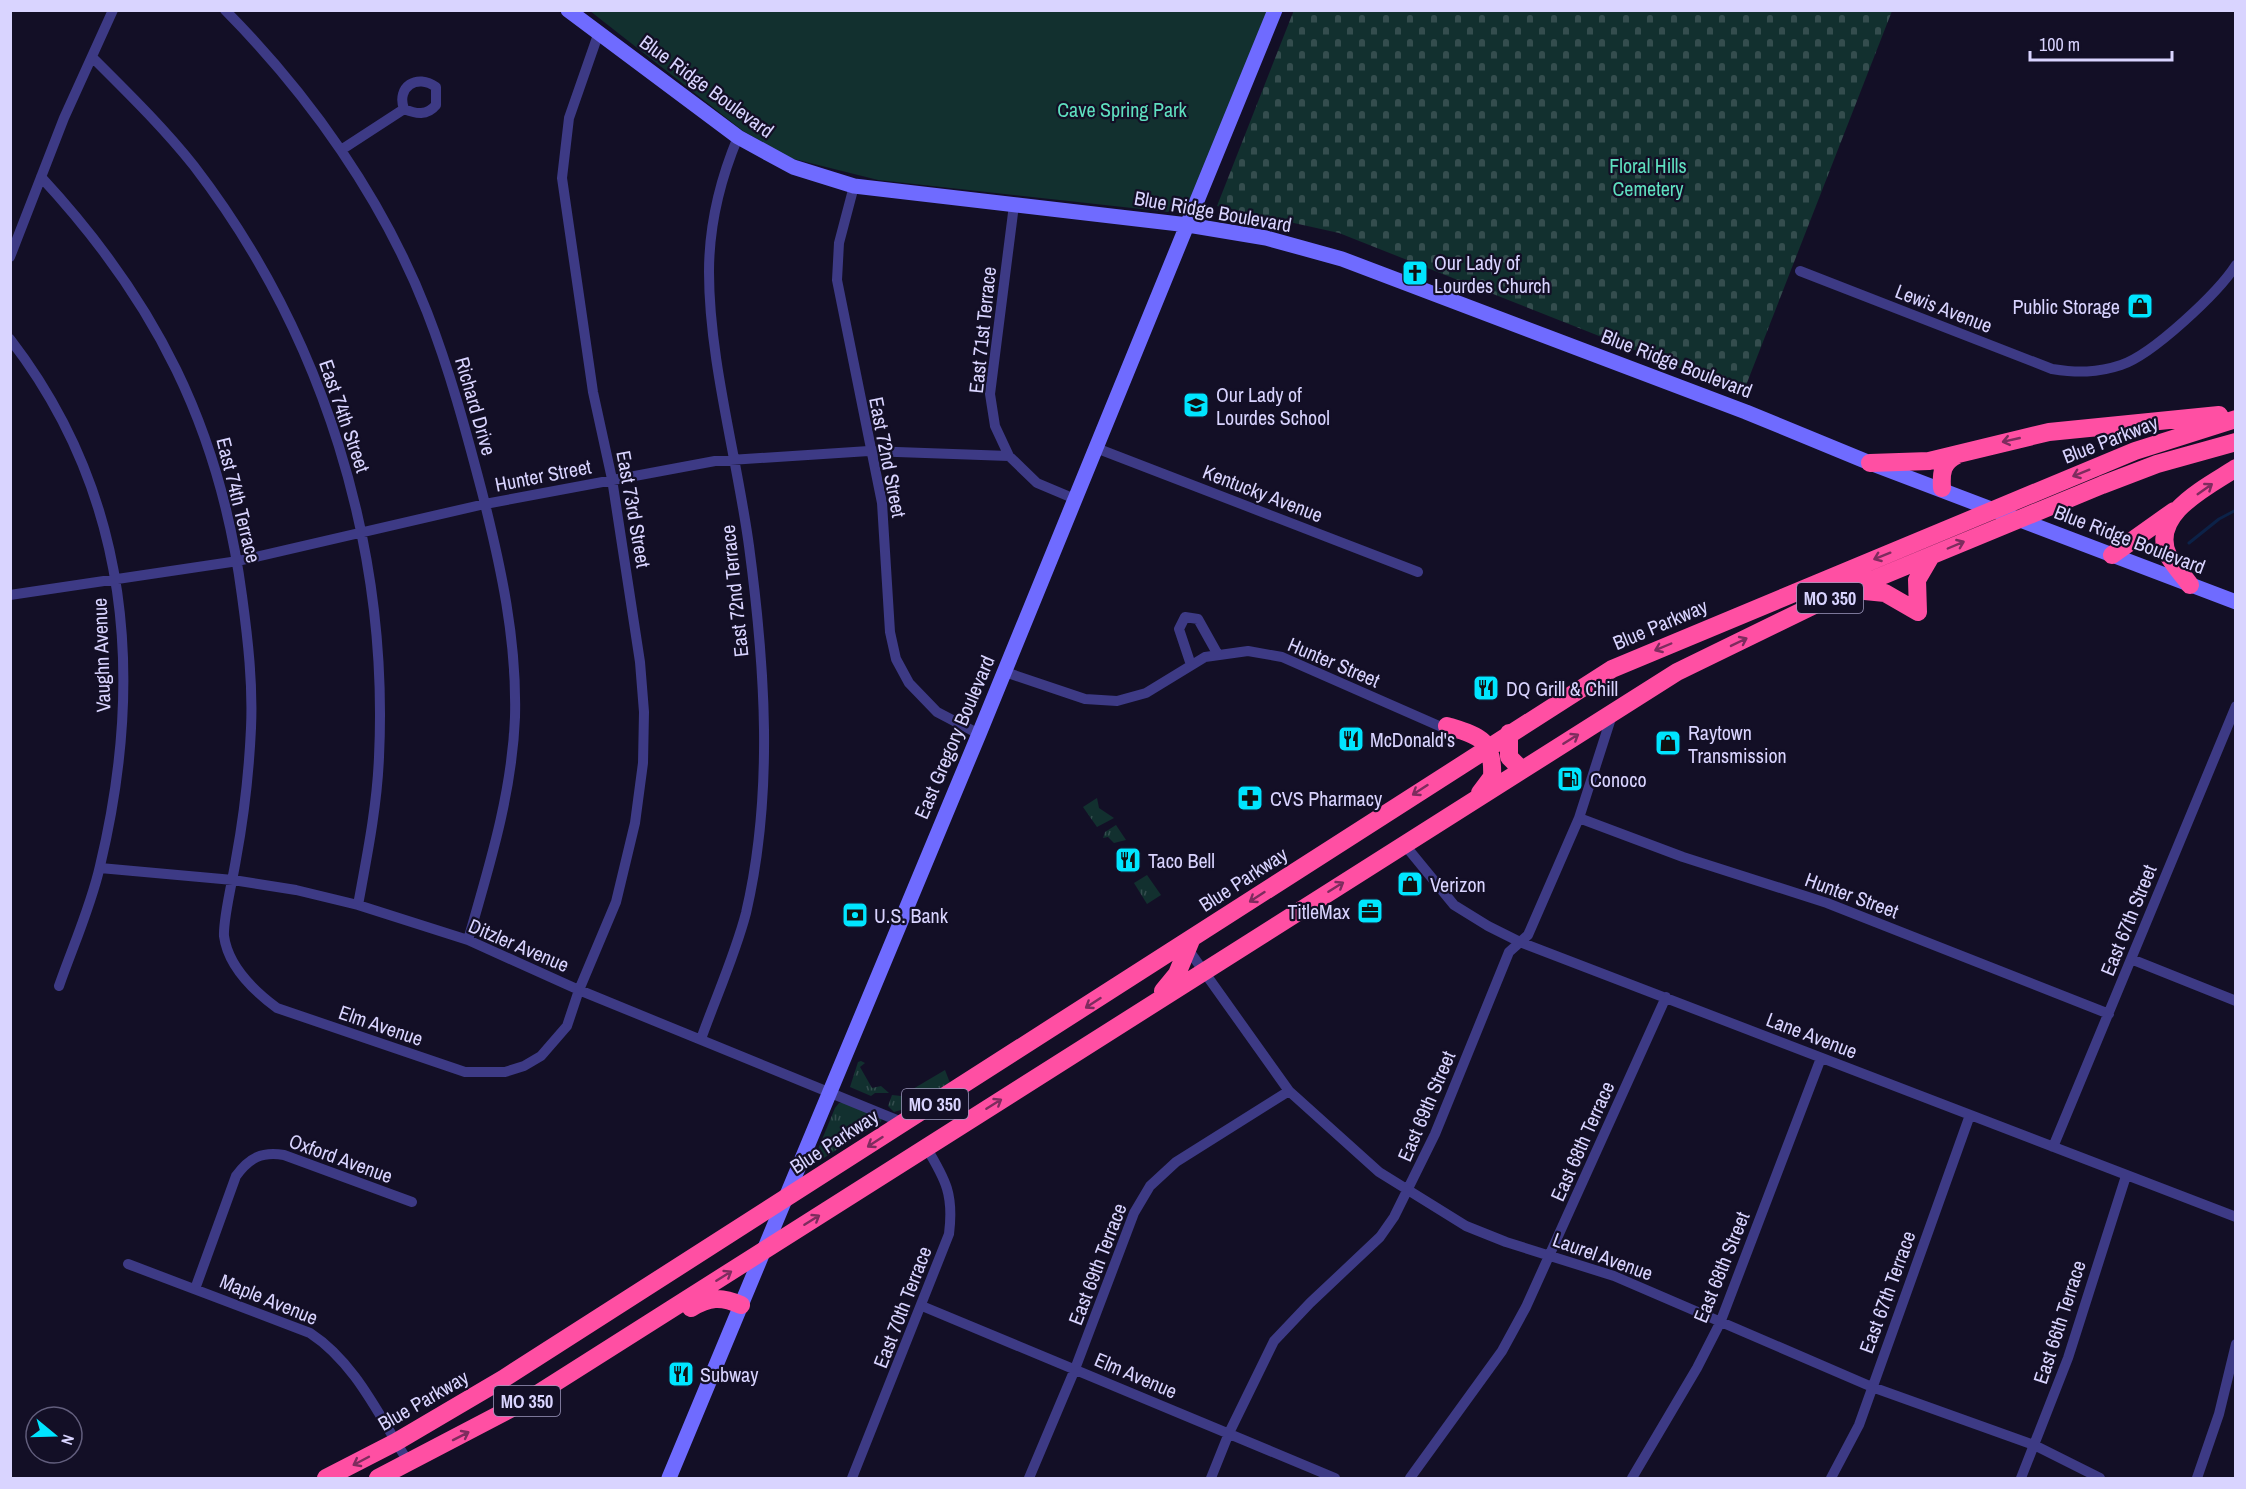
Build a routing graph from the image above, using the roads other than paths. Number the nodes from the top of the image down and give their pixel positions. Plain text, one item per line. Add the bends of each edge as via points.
1 (113, 10) edge
2 (225, 10) edge
3 (568, 10) edge
4 (1275, 10) edge
5 (599, 32) junction
6 (92, 57) junction
7 (404, 109) dead end
8 (738, 137) junction
9 (341, 150) junction
10 (40, 177) junction
11 (854, 186) junction
12 (1014, 205) junction
13 (1188, 225) junction
14 (10, 257) edge
15 (2235, 265) edge
16 (1800, 272) dead end
17 (10, 339) edge
18 (2235, 412) edge
19 (2235, 419) edge
20 (2235, 442) edge
21 (1096, 448) junction
22 (869, 451) junction
23 (1964, 452) junction
24 (1009, 456) junction
25 (735, 459) junction
26 (1870, 463) junction
27 (2235, 468) edge
28 (612, 479) junction
29 (1942, 488) junction
30 (1075, 499) junction
31 (485, 504) junction
32 (2174, 511) junction
33 (361, 534) junction
34 (2112, 555) junction
35 (1931, 556) junction
36 (238, 561) junction
37 (1418, 572) dead end
38 (117, 580) junction
39 (2190, 585) junction
40 (1850, 590) junction
41 (10, 595) edge
42 (2235, 602) edge
43 (1217, 653) junction
44 (1191, 665) junction
45 (1005, 672) junction
46 (2235, 706) edge
47 (1613, 712) junction
48 (1446, 727) junction
49 (1509, 733) junction
50 (979, 734) junction
51 (1488, 746) junction
52 (1469, 758) junction
53 (1521, 770) junction
54 (1475, 799) junction
55 (1579, 818) junction
56 (1404, 844) junction
57 (100, 868) junction
58 (233, 880) junction
59 (358, 906) junction
60 (468, 940) junction
61 (1520, 942) junction
62 (1188, 944) junction
63 (2131, 959) junction
64 (1204, 971) junction
65 (59, 986) dead end
66 (579, 990) junction
67 (1666, 997) junction
68 (2235, 1001) edge
69 (1152, 1004) junction
70 (2109, 1014) junction
71 (701, 1039) junction
72 (1821, 1058) junction
73 (1289, 1091) junction
74 (830, 1093) junction
75 (1970, 1115) junction
76 (904, 1123) junction
77 (926, 1147) junction
78 (2053, 1147) junction
79 (2126, 1176) junction
80 (1408, 1191) junction
81 (783, 1201) junction
82 (412, 1202) dead end
83 (2235, 1217) edge
84 (763, 1251) junction
85 (1550, 1256) junction
86 (128, 1264) dead end
87 (195, 1289) junction
88 (741, 1305) junction
89 (922, 1306) junction
90 (1720, 1323) junction
91 (630, 1336) junction
92 (2235, 1344) edge
93 (1076, 1369) junction
94 (1872, 1387) junction
95 (1229, 1433) junction
96 (396, 1442) junction
97 (2034, 1444) junction
98 (409, 1463) junction
99 (326, 1479) edge
100 (378, 1479) edge
101 (669, 1479) edge
102 (852, 1479) edge
103 (1029, 1479) edge
104 (1211, 1479) edge
105 (1335, 1479) edge
106 (1410, 1479) edge
107 (1632, 1479) edge
108 (1832, 1479) edge
109 (2021, 1479) edge
110 (2100, 1479) edge
111 (2197, 1479) edge

1 - 6 street
2 - 9 street, Richard Drive via 297,90
3 - 5 main road, Blue Ridge Boulevard
4 - 13 main road, East Gregory Boulevard
5 - 8 main road, Blue Ridge Boulevard
5 - 28 street, East 73rd Street via 569,118 562,178 593,392
6 - 10 street
6 - 33 street, East 74th Street via 144,108 194,166 269,279 325,403 344,460
7 - 9 street
8 - 11 main road, Blue Ridge Boulevard via 793,167
8 - 25 street, East 72nd Terrace via 716,203 709,272 712,328
9 - 31 street, Richard Drive via 385,224 426,310 458,401
10 - 14 street
10 - 36 street, East 74th Terrace via 113,261 170,355 212,456
11 - 12 main road, Blue Ridge Boulevard
11 - 22 street, East 72nd Street via 839,243 837,280
12 - 13 main road, Blue Ridge Boulevard
12 - 24 street, East 71st Terrace via 990,394 995,426
13 - 21 main road, East Gregory Boulevard
13 - 26 main road, Blue Ridge Boulevard via 1266,238 1342,259 1736,408
15 - 16 street, Lewis Avenue via 2218,290 2153,346 2123,364 2076,373 2052,369
17 - 38 street, Vaughn Avenue via 39,378 75,444 99,507
18 -> 23 highway via 2049,432
19 -> 49 highway, Blue Parkway / MO 350 via 2136,451 1612,669
35 -> 20 highway, Blue Parkway / MO 350 via 2157,464
21 - 30 main road, East Gregory Boulevard
21 - 37 street, Kentucky Avenue
22 - 24 street, Hunter Street
22 - 25 street, Hunter Street
22 - 50 street, East 72nd Street via 882,503 890,632 896,659 909,683 937,712
23 - 26 highway via 1917,462
23 - 29 highway via 1944,465
24 - 30 street via 1037,483
25 - 28 street, Hunter Street
25 - 71 street, East 72nd Terrace via 757,614 764,795 745,915
26 - 29 main road, Blue Ridge Boulevard
32 -> 27 highway
28 - 31 street, Hunter Street
28 - 66 street, East 73rd Street via 640,662 643,763 622,882
29 - 34 main road, Blue Ridge Boulevard
30 - 45 main road, East Gregory Boulevard
31 - 33 street, Hunter Street
31 - 60 street, Richard Drive via 510,617 515,718 502,818
32 - 34 highway
32 - 39 highway via 2167,525 2165,545
33 - 36 street, Hunter Street
33 - 59 street, East 74th Street via 376,627 380,716 374,819
34 - 39 main road, Blue Ridge Boulevard
35 - 40 highway, Blue Parkway / MO 350
35 - 40 highway via 1917,580 1917,612 1885,593
36 - 38 street, Hunter Street
36 - 58 street, East 74th Terrace via 248,641 251,726 245,810
38 - 41 street, Hunter Street
38 - 57 street, Vaughn Avenue via 123,657 121,728 114,798
39 - 42 main road, Blue Ridge Boulevard
47 -> 40 highway, Blue Parkway / MO 350 via 1677,672
43 - 44 street, Hunter Street
43 - 44 street via 1198,619 1185,616 1179,629
43 - 48 street, Hunter Street via 1248,651 1282,657
44 - 45 street, Hunter Street via 1146,693 1117,701 1085,699
45 - 50 main road, East Gregory Boulevard
46 - 63 street, East 67th Street
53 -> 47 highway, Blue Parkway / MO 350
47 - 55 street, East 69th Street
48 - 51 highway via 1481,738
48 - 52 highway via 1462,741
49 - 51 highway, Blue Parkway / MO 350
49 - 53 highway via 1509,757
50 - 74 main road, East Gregory Boulevard
51 - 52 highway, Blue Parkway / MO 350
51 - 54 highway via 1492,777
52 -> 62 highway, Blue Parkway / MO 350
53 - 54 highway, Blue Parkway / MO 350
54 - 56 highway, Blue Parkway / MO 350
55 - 61 street, East 69th Street via 1528,935
55 - 70 street, Hunter Street via 1683,857 1827,903
56 - 61 street, Lane Avenue via 1454,905
64 -> 56 highway, Blue Parkway / MO 350
57 - 58 street, Ditzler Avenue
57 - 65 street, Vaughn Avenue
58 - 59 street, Ditzler Avenue via 296,890
58 - 66 street, Elm Avenue via 224,936 238,969 262,997 277,1008 465,1072 505,1072 541,1056 567,1026
59 - 60 street, Ditzler Avenue
60 - 66 street, Ditzler Avenue
61 - 67 street, Lane Avenue
61 - 80 street, East 69th Street via 1509,952
62 - 64 street, Laurel Avenue
62 - 69 highway via 1177,974
62 -> 76 highway, Blue Parkway / MO 350
63 - 68 street
63 - 70 street, East 67th Street
64 - 69 highway, Blue Parkway / MO 350
64 - 73 street, Laurel Avenue
66 - 71 street, Ditzler Avenue
67 - 72 street, Lane Avenue
67 - 85 street, East 68th Terrace
77 -> 69 highway, Blue Parkway / MO 350
70 - 78 street, East 67th Street
71 - 74 street, Ditzler Avenue
72 - 75 street, Lane Avenue
72 - 90 street, East 68th Street
73 - 80 street, Laurel Avenue via 1360,1158
73 - 93 street, East 69th Terrace via 1176,1162 1150,1186 1134,1214
74 - 76 street, Ditzler Avenue
74 - 81 main road, East Gregory Boulevard
75 - 78 street, Lane Avenue
75 - 94 street, East 67th Terrace
76 -> 81 highway, Blue Parkway / MO 350
84 -> 77 highway, Blue Parkway / MO 350
77 - 89 street, East 70th Terrace via 948,1186 952,1212 949,1234
78 - 79 street, Lane Avenue
79 - 83 street, Lane Avenue
79 - 97 street, East 66th Terrace via 2068,1358
80 - 85 street, Laurel Avenue via 1466,1226
80 - 95 street, East 69th Street via 1380,1237 1274,1341
81 - 84 main road, East Gregory Boulevard
81 - 96 highway, Blue Parkway / MO 350 via 503,1380
82 - 87 street, Oxford Avenue via 284,1155 258,1156 246,1163 237,1176
84 - 88 main road, East Gregory Boulevard
91 -> 84 highway, Blue Parkway / MO 350
85 - 90 street, Laurel Avenue via 1614,1276
85 - 106 street, East 68th Terrace via 1502,1351
86 - 87 street, Maple Avenue
87 - 96 street, Maple Avenue via 322,1341 347,1364
88 - 91 highway via 710,1298 651,1330
88 - 101 main road, East Gregory Boulevard
89 - 93 street, Elm Avenue
89 - 102 street, East 70th Terrace
90 - 94 street, Laurel Avenue
90 - 107 street, East 68th Street
98 -> 91 highway, Blue Parkway / MO 350 via 531,1398
92 - 111 street via 2219,1414
93 - 95 street, Elm Avenue
93 - 103 street, East 69th Terrace
94 - 97 street, Laurel Avenue
94 - 108 street, East 67th Terrace via 1859,1425
95 - 104 street, East 69th Street
95 - 105 street, Elm Avenue
96 - 98 street, Maple Avenue
96 -> 99 highway, Blue Parkway / MO 350
97 - 109 street, East 66th Terrace
97 - 110 street, Laurel Avenue
98 - 100 highway, Blue Parkway / MO 350

